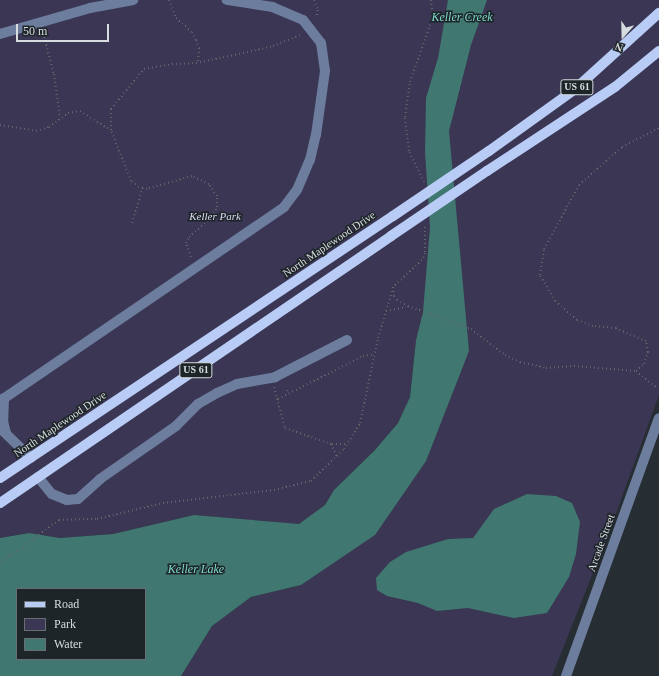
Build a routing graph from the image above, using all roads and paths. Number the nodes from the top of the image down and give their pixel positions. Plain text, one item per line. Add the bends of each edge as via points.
1 (133, 0) edge
2 (169, 0) edge
3 (227, 0) edge
4 (314, 0) edge
5 (431, 0) edge
6 (659, 13) edge
7 (39, 23) junction
8 (309, 28) junction
9 (0, 34) edge
10 (659, 51) edge
11 (198, 63) junction
12 (60, 118) junction
13 (0, 125) edge
14 (659, 128) edge
15 (111, 130) junction
16 (424, 186) dead end
17 (143, 188) junction
18 (425, 222) dead end
19 (132, 223) dead end
20 (193, 269) junction
21 (393, 287) junction
22 (408, 306) junction
23 (386, 312) junction
24 (347, 340) dead end
25 (375, 354) junction
26 (636, 371) junction
27 (271, 378) junction
28 (658, 389) edge
29 (287, 390) dead end
30 (289, 394) junction
31 (2, 400) edge
32 (278, 400) junction
33 (659, 418) edge
34 (3, 431) edge
35 (331, 444) junction
36 (346, 444) junction
37 (337, 457) junction
38 (31, 458) junction
39 (38, 477) junction
40 (0, 478) edge
41 (0, 503) edge
42 (0, 563) edge
43 (566, 676) edge

1 - 7 street via 90,8
2 - 11 path via 176,18 192,32 196,40 199,48
3 - 8 street via 273,7 303,20
4 - 8 path via 318,10 314,24
5 - 16 path via 433,17 410,82 405,117 406,138 414,162 424,179
6 - 38 main road, North Maplewood Drive / US 61, bridge via 574,90 489,151
7 - 9 street
7 - 12 path via 49,52
8 - 11 path via 273,46
8 - 20 street via 321,43 325,71 310,160 297,190 284,207
10 - 39 main road, US 61, bridge via 615,87 487,171
11 - 15 path via 144,69 111,109
12 - 13 path via 49,127 36,130
12 - 15 path via 68,113 80,111
14 - 26 path via 622,148 579,185 544,249 540,275 555,301 577,320 593,326 616,328 646,341 648,352 644,364
15 - 17 path via 131,181
17 - 19 path
17 - 20 path via 154,188 192,176 212,187 217,196 217,207 209,221 189,237 186,243
18 - 21 path via 426,241 422,260
20 - 31 street
21 - 22 path via 394,296
21 - 23 path
22 - 23 path
22 - 26 path via 471,329 505,355 520,362 546,368 574,366
23 - 25 path
24 - 27 street
25 - 30 path via 363,356
25 - 36 path via 365,410
26 - 28 path
27 - 32 path
27 - 39 street via 237,384 198,404 176,426 100,479 78,499 67,500 52,494
29 - 30 path
30 - 32 path
31 - 34 street
32 - 35 path via 285,428
33 - 43 street, Arcade Street
34 - 38 street
35 - 36 path
35 - 37 path
36 - 37 path
37 - 42 path via 311,481 298,486 163,503 97,519 59,520
38 - 40 main road, North Maplewood Drive / US 61
39 - 41 main road, US 61

